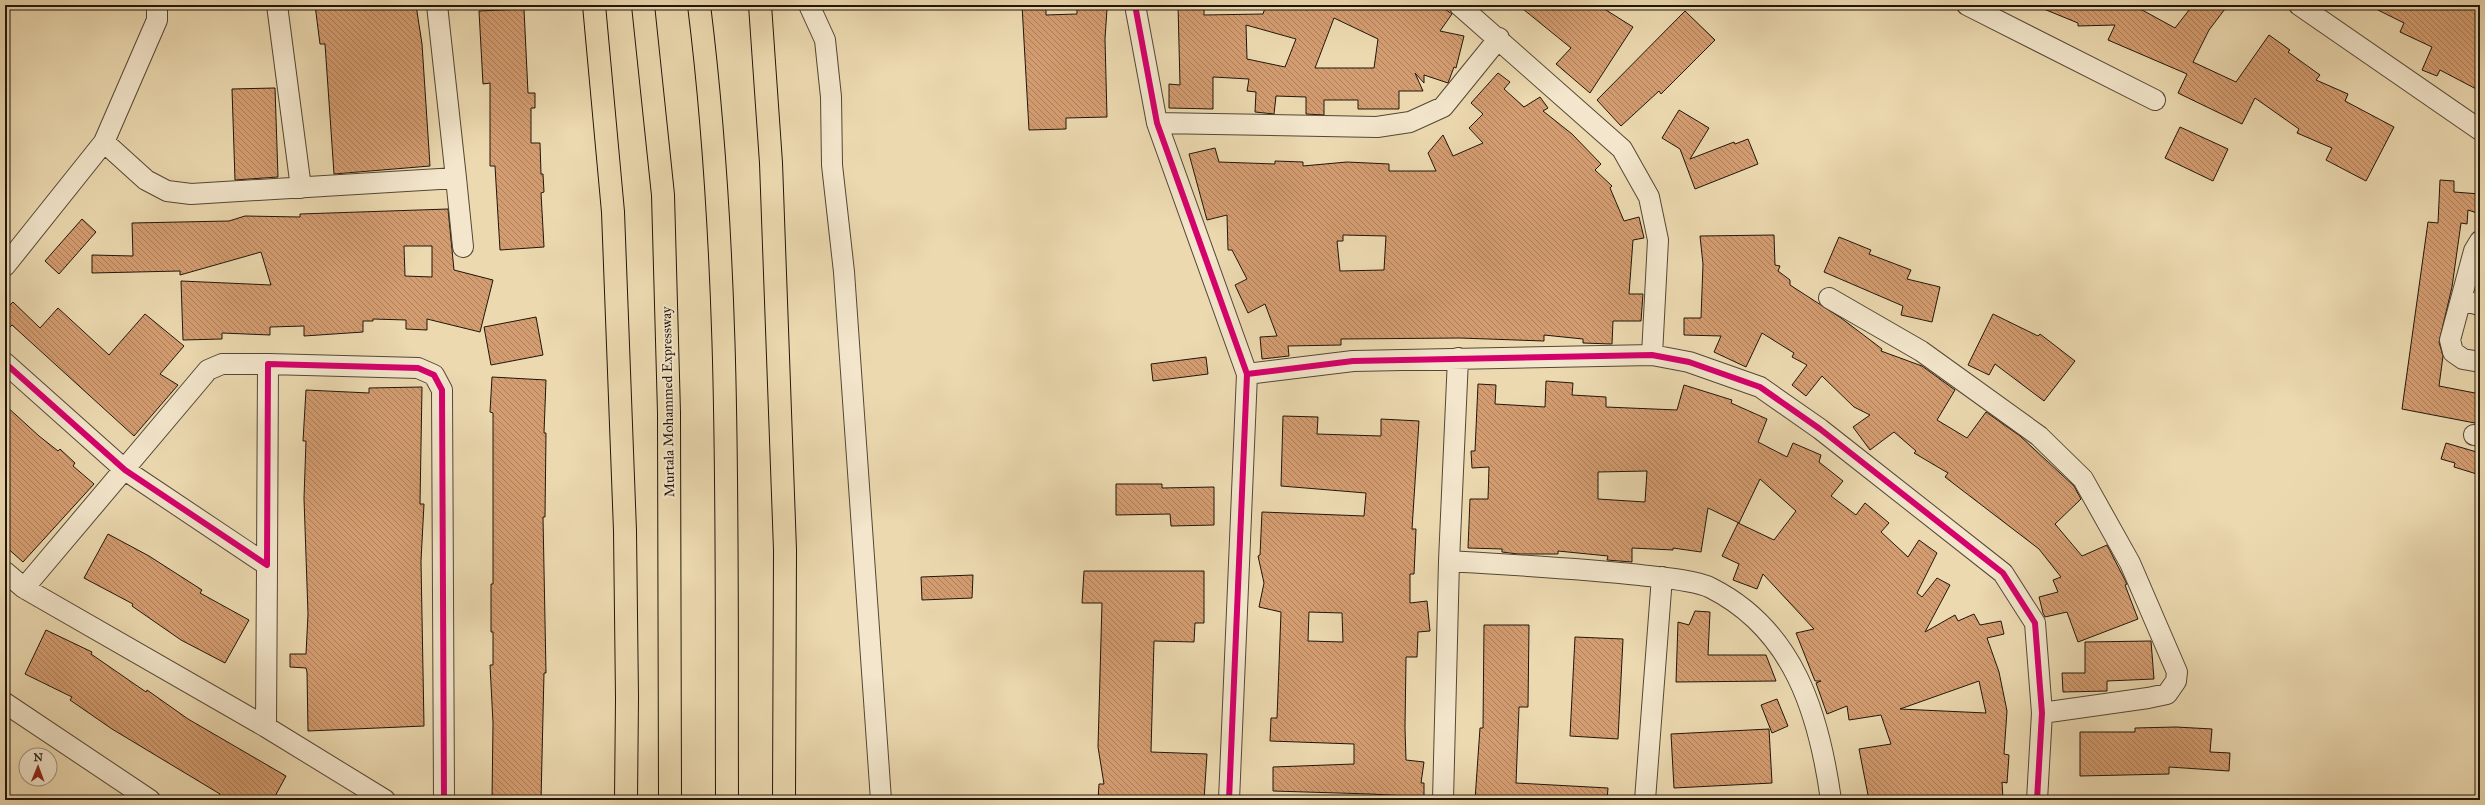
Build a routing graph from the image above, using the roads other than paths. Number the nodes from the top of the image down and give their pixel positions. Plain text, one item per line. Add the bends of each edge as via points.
1 (157, 5) edge
2 (277, 5) edge
3 (437, 5) edge
4 (594, 5) edge
5 (643, 5) edge
6 (699, 5) edge
7 (760, 5) edge
8 (809, 5) edge
9 (1135, 5) edge
10 (1459, 5) edge
11 (1967, 5) edge
12 (2299, 5) edge
13 (1499, 38) junction
14 (2155, 100) dead end
15 (1157, 123) junction
16 (2480, 130) edge
17 (104, 142) junction
18 (456, 178) junction
19 (301, 188) junction
20 (2480, 241) edge
21 (463, 246) dead end
22 (5, 266) edge
23 (1829, 298) dead end
24 (2461, 300) junction
25 (2480, 305) edge
26 (1652, 355) junction
27 (1458, 358) junction
28 (2480, 362) edge
29 (5, 363) edge
30 (268, 364) junction
31 (1247, 374) junction
32 (125, 470) junction
33 (1449, 561) junction
34 (267, 565) junction
35 (5, 572) edge
36 (1662, 577) junction
37 (24, 588) junction
38 (5, 703) edge
39 (2042, 713) junction
40 (266, 726) junction
41 (150, 800) edge
42 (385, 800) edge
43 (444, 800) edge
44 (626, 800) edge
45 (670, 800) edge
46 (727, 800) edge
47 (784, 800) edge
48 (881, 800) edge
49 (1229, 800) edge
50 (1443, 800) edge
51 (1645, 800) edge
52 (1831, 800) edge
53 (2037, 800) edge

1 - 17 street via 157,20
2 - 19 street
3 - 18 street
4 - 44 main road via 613,212 625,531 628,698
5 - 45 main road, Murtala Mohammed Expressway via 663,195 669,421
6 - 46 main road via 718,203 726,412
7 - 47 main road via 771,163 784,527
8 - 48 street via 825,40 831,97 832,165 844,272
9 - 15 street
10 - 13 street
11 - 14 street
12 - 16 street
13 - 15 street via 1443,107 1410,122 1377,128
13 - 26 street via 1622,149 1649,197 1658,240
15 - 31 street
17 - 19 street via 146,180 167,191 191,194
17 - 22 street
18 - 19 street
18 - 21 street
20 - 24 street via 2474,251
23 - 39 street via 1921,351 2039,436 2083,479 2130,563 2176,672 2176,680 2167,694
24 - 25 street
24 - 28 street via 2450,340 2453,352 2463,359
26 - 27 street
26 - 39 street via 1689,362 1760,387 1820,429 2003,573 2035,623
27 - 31 street via 1353,361
27 - 33 street
29 - 32 street
30 - 32 street via 222,364 208,370
30 - 34 street
30 - 43 street via 418,368 434,375 442,390
31 - 49 street
32 - 34 street
32 - 37 street
33 - 36 street via 1577,568
33 - 50 street
34 - 40 street
35 - 37 street
36 - 51 street
36 - 52 street via 1710,587 1743,607 1772,635 1802,685 1817,726
37 - 40 street
38 - 41 street
39 - 53 street
40 - 42 street

